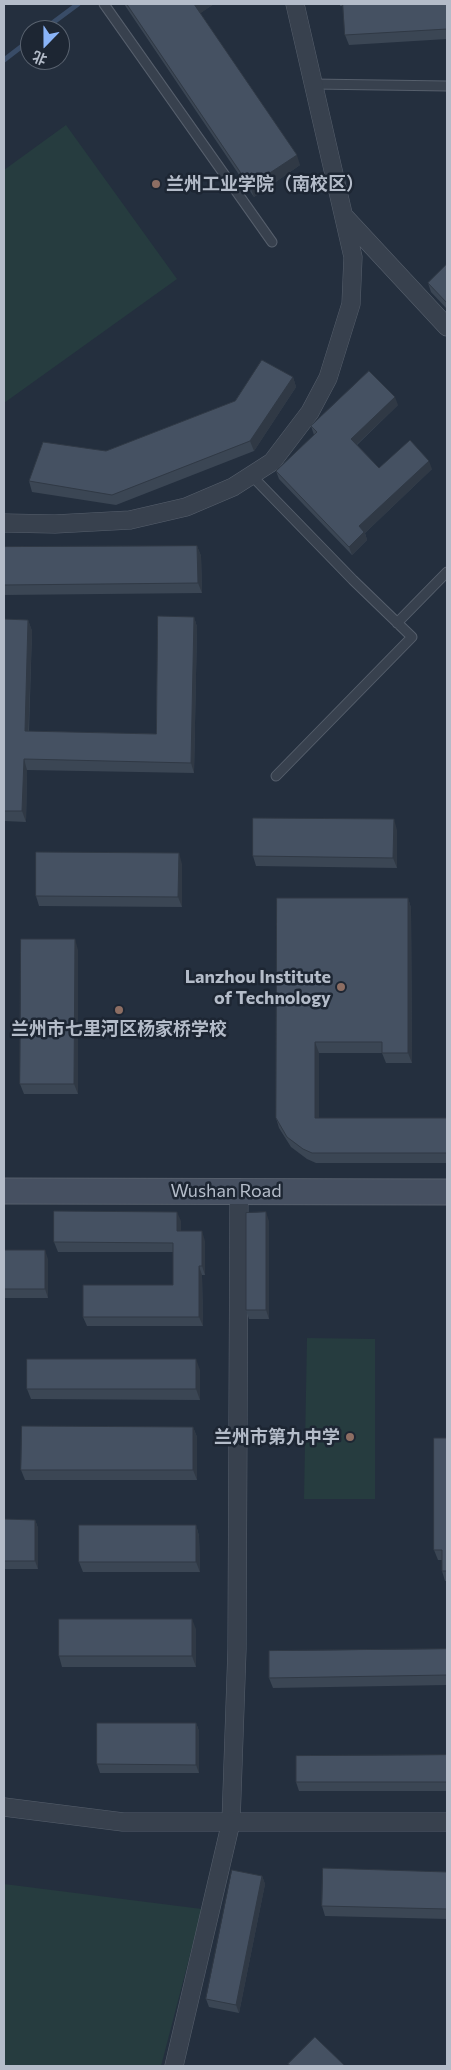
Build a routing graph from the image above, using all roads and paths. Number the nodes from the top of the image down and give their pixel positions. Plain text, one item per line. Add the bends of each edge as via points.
1 (104, 4) edge
2 (295, 4) edge
3 (313, 84) junction
4 (447, 86) edge
5 (342, 214) junction
6 (272, 242) dead end
7 (447, 327) edge
8 (252, 475) junction
9 (4, 523) edge
10 (447, 572) edge
11 (397, 623) junction
12 (276, 776) dead end
13 (4, 1191) edge
14 (239, 1192) junction
15 (447, 1192) edge
16 (4, 1807) edge
17 (231, 1822) junction
18 (447, 1822) edge
19 (174, 2066) edge

1 - 6 lane
2 - 3 street
3 - 4 lane
3 - 5 street
5 - 7 street
5 - 8 street via 353,257 351,304 328,378 310,412 272,462
8 - 9 street via 233,487 186,507 130,520
8 - 11 lane
10 - 11 lane
11 - 12 lane via 412,638
13 - 14 main road, Wushan Road
14 - 15 main road, Wushan Road
14 - 17 street via 237,1649
16 - 17 street via 123,1822
17 - 18 street
17 - 19 street

